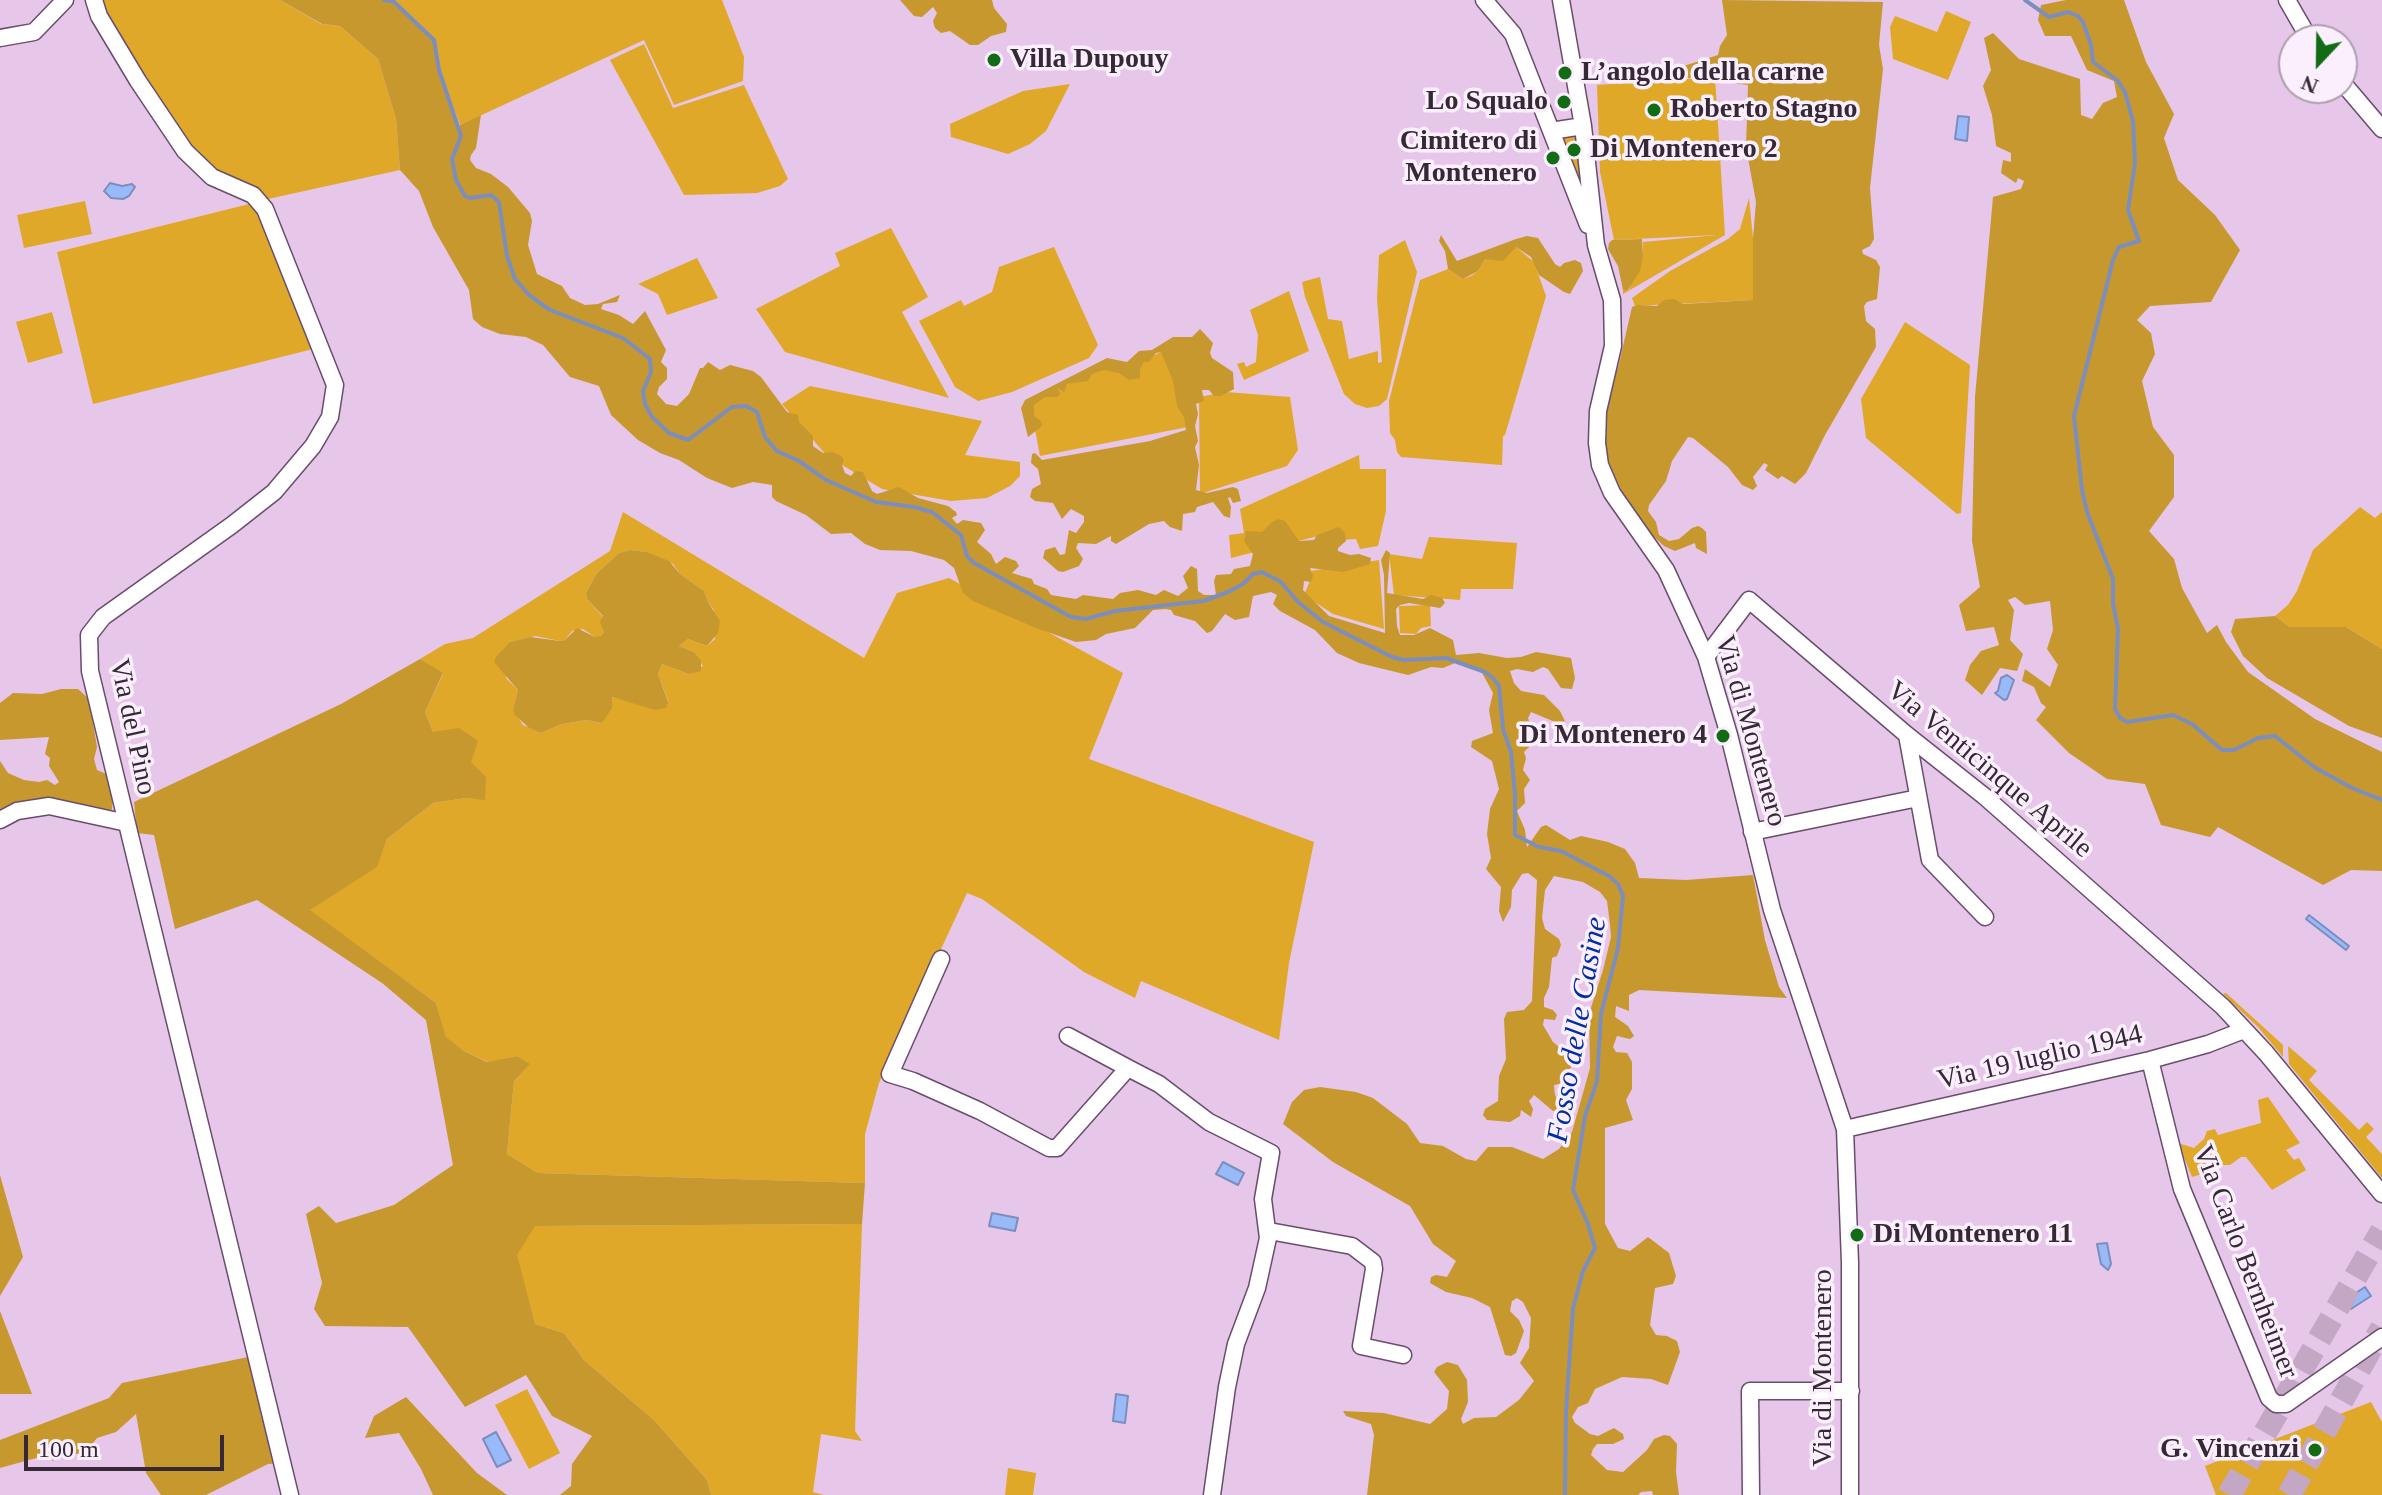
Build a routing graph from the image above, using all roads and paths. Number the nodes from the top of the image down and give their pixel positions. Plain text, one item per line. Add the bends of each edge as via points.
1 (65, 0) edge
2 (94, 0) edge
3 (1484, 0) edge
4 (1561, 0) edge
5 (2287, 0) edge
6 (2301, 24) edge
7 (0, 38) edge
8 (2358, 101) edge
9 (1583, 126) junction
10 (2382, 129) edge
11 (1551, 131) junction
12 (1596, 245) junction
13 (1706, 657) junction
14 (1907, 735) junction
15 (1918, 798) junction
16 (0, 820) edge
17 (127, 823) junction
18 (1752, 832) junction
19 (1985, 917) dead end
20 (941, 959) dead end
21 (2244, 1030) junction
22 (1068, 1036) dead end
23 (2150, 1060) junction
24 (1128, 1068) junction
25 (1845, 1129) junction
26 (2382, 1194) edge
27 (1269, 1231) junction
28 (2382, 1337) edge
29 (1403, 1355) dead end
30 (1851, 1391) junction
31 (290, 1495) edge
32 (1212, 1495) edge
33 (1751, 1495) edge
34 (1850, 1495) edge

1 - 7 street via 34,32
2 - 17 street, Via del Pino via 138,81 185,151 212,177 253,195 265,209 335,385 330,417 274,492 103,617 89,635 90,671
3 - 11 street via 1513,34
4 - 9 street, Via di Montenero
5 - 6 street
8 - 10 street
9 - 11 street
9 - 12 street, Via di Montenero
11 - 12 street
12 - 13 street, Via di Montenero via 1614,326 1598,411 1600,465 1612,493 1666,570
13 - 14 street, Via Venticinque Aprile via 1749,600
13 - 18 street, Via di Montenero
14 - 15 street
14 - 21 street, Via Venticinque Aprile via 1984,796
15 - 18 street
15 - 19 street via 1930,860
16 - 17 street via 49,806
17 - 31 street, Via del Pino
18 - 25 street, Via di Montenero via 1772,910
20 - 24 street via 890,1074 1057,1148
21 - 23 street, Via 19 luglio 1944
21 - 26 street, Via Venticinque Aprile
22 - 24 street
23 - 25 street, Via 19 luglio 1944
23 - 28 street, Via Carlo Bernheimer via 2182,1189 2269,1398 2286,1404
24 - 27 street via 1209,1122 1271,1153 1263,1199
25 - 30 street, Via di Montenero
27 - 29 street via 1352,1246 1373,1262 1361,1346
27 - 32 street via 1257,1288 1236,1344
30 - 33 street via 1750,1391
30 - 34 street, Via di Montenero

